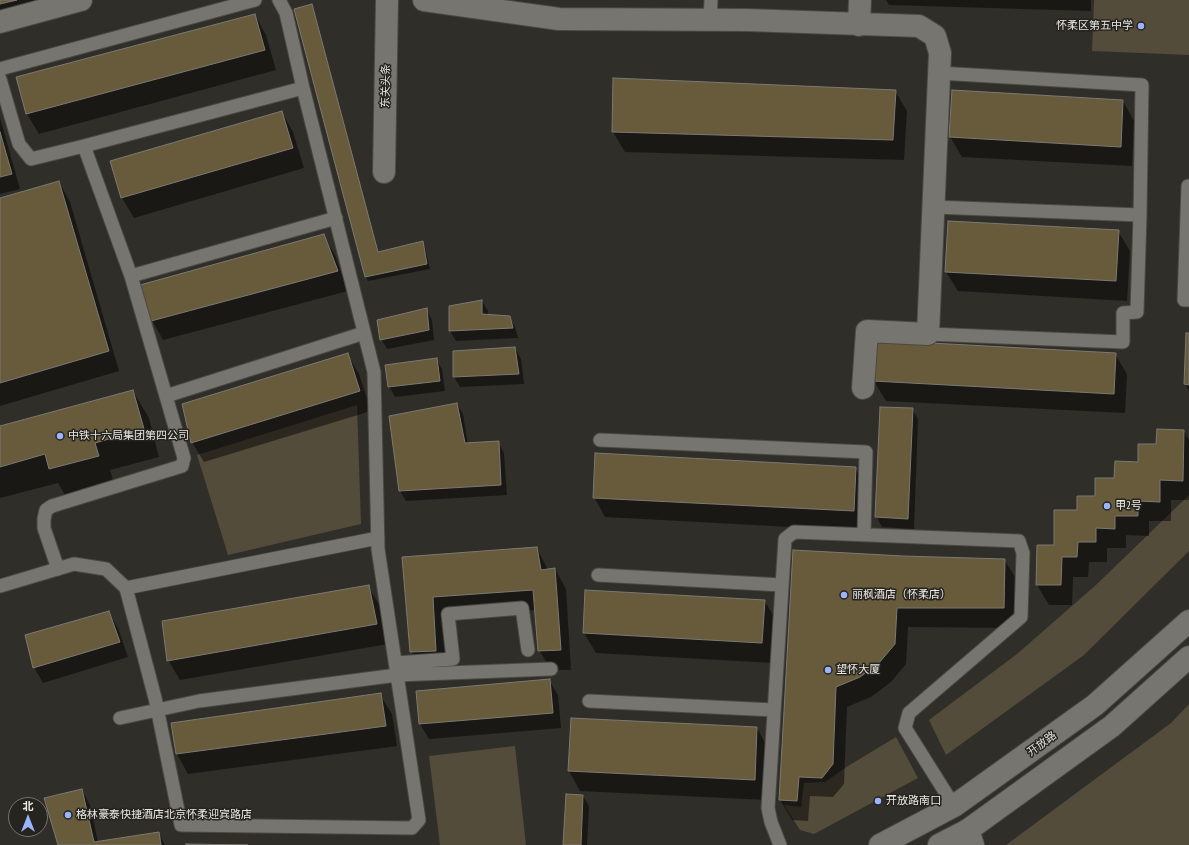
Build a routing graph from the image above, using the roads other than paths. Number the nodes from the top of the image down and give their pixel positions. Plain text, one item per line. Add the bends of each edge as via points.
1 (81, 0) edge
2 (255, 0) edge
3 (279, 0) edge
4 (387, 0) edge
5 (424, 0) edge
6 (860, 0) edge
7 (711, 10) edge
8 (0, 22) edge
9 (859, 24) junction
10 (0, 69) edge
11 (939, 73) junction
12 (0, 79) edge
13 (303, 88) junction
14 (84, 146) junction
15 (384, 172) dead end
16 (1189, 186) edge
17 (934, 207) junction
18 (1140, 215) junction
19 (336, 218) junction
20 (131, 276) junction
21 (1189, 300) edge
22 (364, 333) junction
23 (928, 334) junction
24 (863, 388) dead end
25 (166, 396) junction
26 (600, 440) dead end
27 (864, 535) junction
28 (378, 538) junction
29 (58, 569) junction
30 (598, 575) dead end
31 (782, 585) junction
32 (0, 586) edge
33 (126, 588) junction
34 (1189, 621) edge
35 (528, 650) dead end
36 (1189, 657) edge
37 (396, 669) junction
38 (550, 669) dead end
39 (589, 701) dead end
40 (157, 710) junction
41 (774, 710) junction
42 (120, 718) dead end
43 (954, 806) junction
44 (971, 837) edge
45 (780, 845) edge
46 (880, 845) edge
47 (939, 845) edge

1 - 8 street
2 - 10 lane
3 - 13 lane via 286,13
4 - 15 street, 东关头条
5 - 7 street via 558,19
6 - 9 street
7 - 9 street
9 - 11 street via 919,26 935,36 940,52
11 - 17 street
11 - 18 lane via 1142,85
12 - 14 lane via 19,144 31,159
13 - 14 lane
13 - 19 lane
14 - 20 lane
16 - 21 lane via 1184,300
17 - 18 lane
17 - 23 street
18 - 23 lane via 1137,312 1123,313 1123,342
19 - 20 lane
19 - 22 lane
20 - 25 lane
22 - 25 lane
22 - 28 lane via 374,372
23 - 24 street via 866,331
25 - 29 lane via 184,458 182,466 46,510 44,528
26 - 27 lane via 866,452
27 - 31 lane via 794,532 785,540
27 - 43 lane via 1019,541 1023,553 1021,617 909,713 905,728
28 - 33 lane
28 - 37 lane
29 - 32 lane
29 - 33 lane via 74,564 106,569
30 - 31 lane
31 - 41 lane
33 - 40 lane
34 - 43 street, 开放路 via 1095,705
35 - 37 lane via 522,608 448,614 454,659
36 - 44 street via 1112,726
37 - 38 lane
37 - 40 lane
37 - 40 lane via 419,820 412,828 181,825
39 - 41 lane
40 - 42 lane
41 - 45 lane via 768,808
43 - 46 street, 开放路
44 - 47 street

